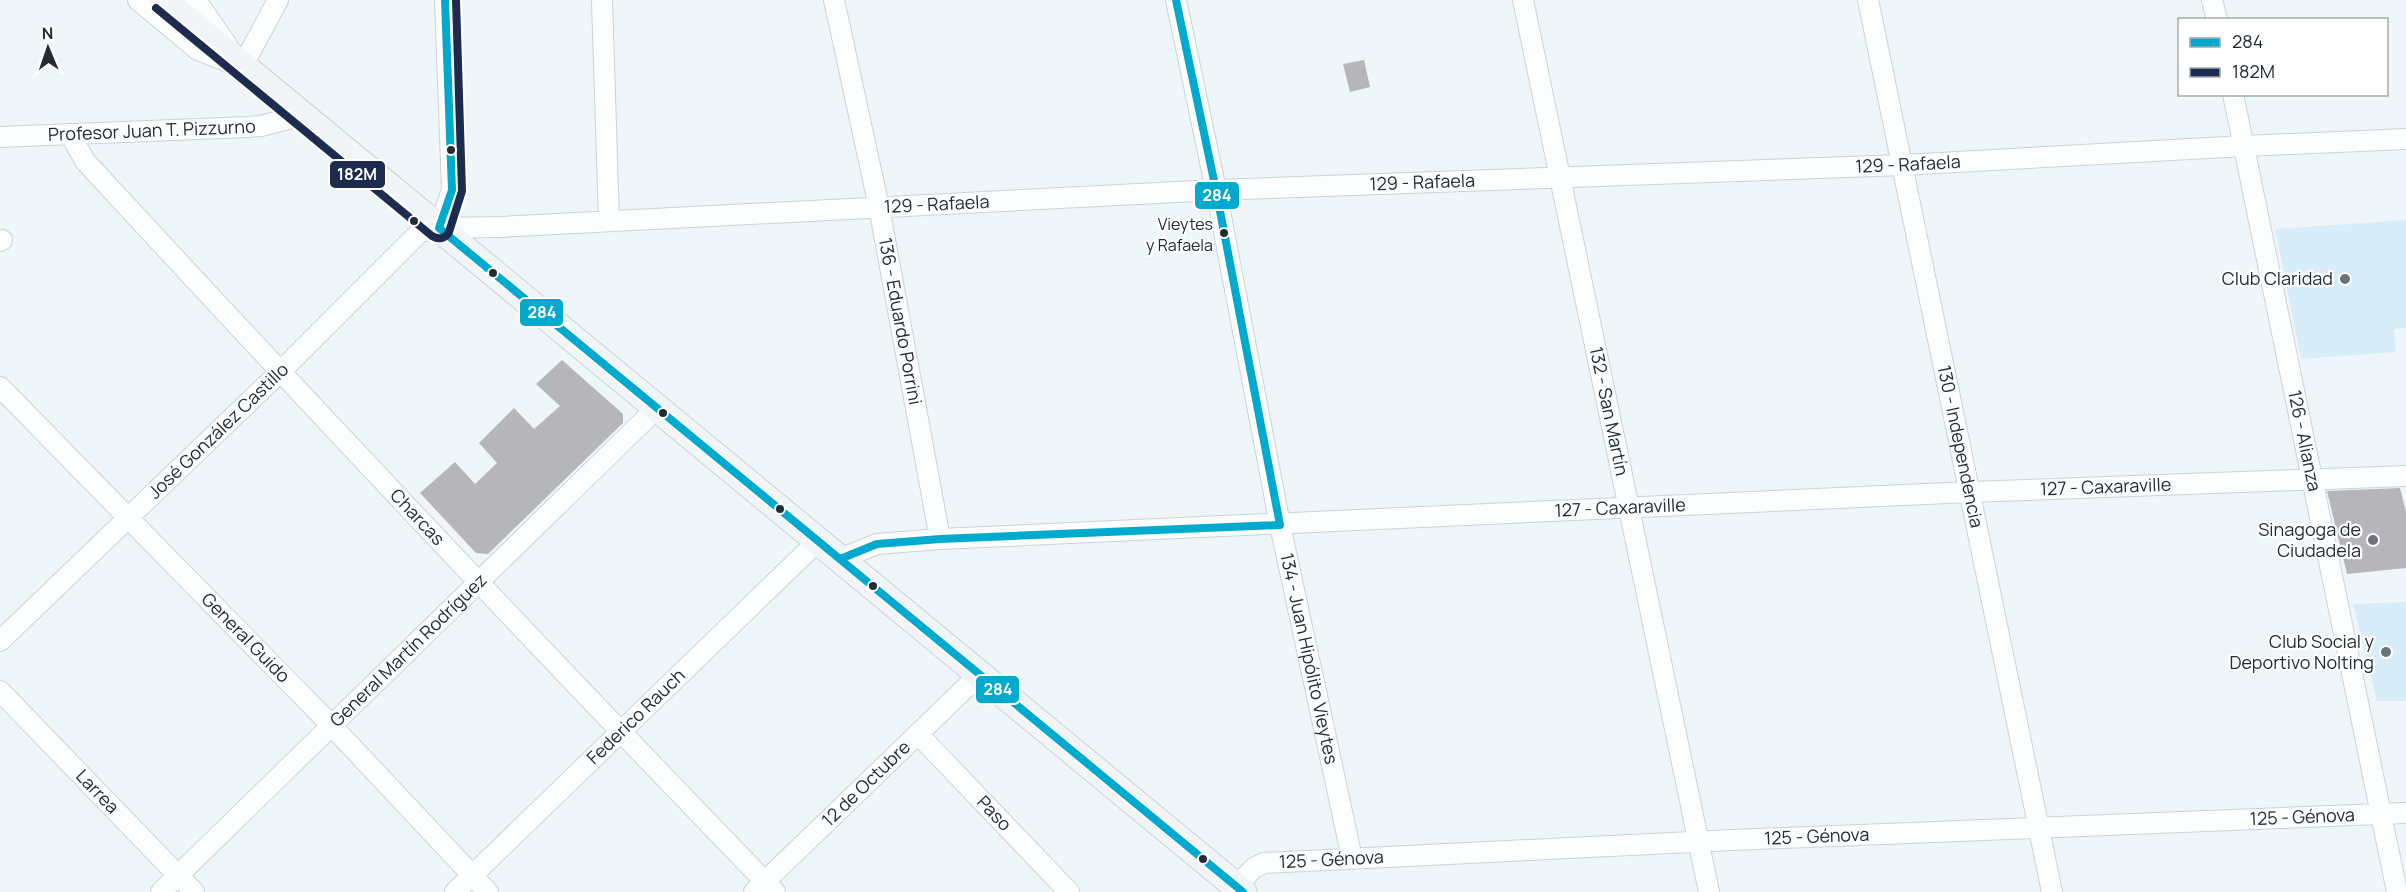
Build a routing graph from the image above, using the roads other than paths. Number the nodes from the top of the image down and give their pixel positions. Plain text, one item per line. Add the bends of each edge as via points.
1 (138, 0) edge
2 (163, 0) edge
3 (193, 0) edge
4 (278, 0) edge
5 (446, 0) edge
6 (602, 0) edge
7 (834, 0) edge
8 (1176, 0) edge
9 (1523, 0) edge
10 (1869, 0) edge
11 (2212, 0) edge
12 (2216, 18) edge
13 (242, 67) junction
14 (2233, 96) edge
15 (303, 115) junction
16 (70, 134) junction
17 (0, 136) edge
18 (2406, 139) edge
19 (2244, 146) junction
20 (1903, 165) junction
21 (1560, 176) junction
22 (1216, 190) junction
23 (879, 207) junction
24 (609, 221) junction
25 (439, 228) junction
26 (280, 372) junction
27 (0, 387) edge
28 (657, 408) junction
29 (2406, 476) edge
30 (2313, 481) junction
31 (1970, 492) junction
32 (1628, 508) junction
33 (128, 519) junction
34 (1280, 525) junction
35 (940, 539) junction
36 (818, 541) junction
37 (840, 559) junction
38 (479, 584) junction
39 (0, 641) edge
40 (979, 675) junction
41 (0, 691) edge
42 (331, 724) junction
43 (621, 732) junction
44 (918, 734) junction
45 (2406, 813) edge
46 (2383, 814) junction
47 (2039, 828) junction
48 (1698, 842) junction
49 (1352, 858) junction
50 (472, 875) junction
51 (178, 876) junction
52 (764, 888) edge
53 (1237, 890) edge
54 (161, 892) edge
55 (194, 892) edge
56 (455, 892) edge
57 (488, 892) edge
58 (1069, 892) edge
59 (1709, 892) edge
60 (2052, 892) edge
61 (2397, 892) edge

1 - 13 street via 198,50
2 - 13 main road
3 - 13 street
4 - 13 street
5 - 25 street via 452,190
6 - 24 street
7 - 23 street, 136 - Eduardo Porrini
8 - 22 street, 134 - Juan Hipólito Vieytes
9 - 21 street, 132 - San Martín
10 - 20 street, 130 - Independencia
11 - 12 street
13 - 15 main road
14 - 19 street, 126 - Alianza
15 - 16 street, Profesor Juan T. Pizzurno via 261,126
15 - 25 main road
16 - 17 street, Profesor Juan T. Pizzurno
16 - 26 street, Charcas via 85,161
18 - 19 street, 129 - Rafaela
19 - 20 street, 129 - Rafaela
19 - 30 street, 126 - Alianza
20 - 21 street, 129 - Rafaela
20 - 31 street, 130 - Independencia
21 - 22 street, 129 - Rafaela
21 - 32 street, 132 - San Martín
22 - 23 street, 129 - Rafaela
22 - 34 street, 134 - Juan Hipólito Vieytes
23 - 24 street, 129 - Rafaela
23 - 35 street, 136 - Eduardo Porrini
24 - 25 street, 129 - Rafaela
25 - 26 street, José González Castillo via 420,232
25 - 28 main road
26 - 33 street, José González Castillo
26 - 38 street, Charcas
27 - 33 street, General Guido
28 - 36 main road
28 - 38 street, General Martín Rodríguez
29 - 30 street, 127 - Caxaraville
30 - 31 street, 127 - Caxaraville
30 - 46 street, 126 - Alianza
31 - 32 street, 127 - Caxaraville
31 - 47 street, 130 - Independencia
32 - 34 street, 127 - Caxaraville
32 - 48 street, 132 - San Martín
33 - 39 street, José González Castillo
33 - 42 street, General Guido
34 - 35 street, 127 - Caxaraville
34 - 49 street, 134 - Juan Hipólito Vieytes
35 - 37 street, 127 - Caxaraville via 877,544
36 - 37 main road
36 - 43 street, Federico Rauch
37 - 40 main road
38 - 42 street, General Martín Rodríguez
38 - 43 street, Charcas
40 - 44 street, 12 de Octubre
40 - 53 main road
41 - 51 street, Larrea
42 - 50 street, General Guido
42 - 51 street, General Martín Rodríguez
43 - 50 street, Federico Rauch
43 - 52 street, Charcas
44 - 52 street, 12 de Octubre
44 - 58 street, Paso
45 - 46 street, 125 - Génova
46 - 47 street, 125 - Génova
46 - 61 street, 126 - Alianza
47 - 48 street, 125 - Génova
47 - 60 street, 130 - Independencia
48 - 49 street, 125 - Génova
48 - 59 street, 132 - San Martín
49 - 53 street, 125 - Génova via 1264,863 1254,868
50 - 56 street, Federico Rauch
50 - 57 street, General Guido
51 - 54 street, General Martín Rodríguez
51 - 55 street, Larrea

